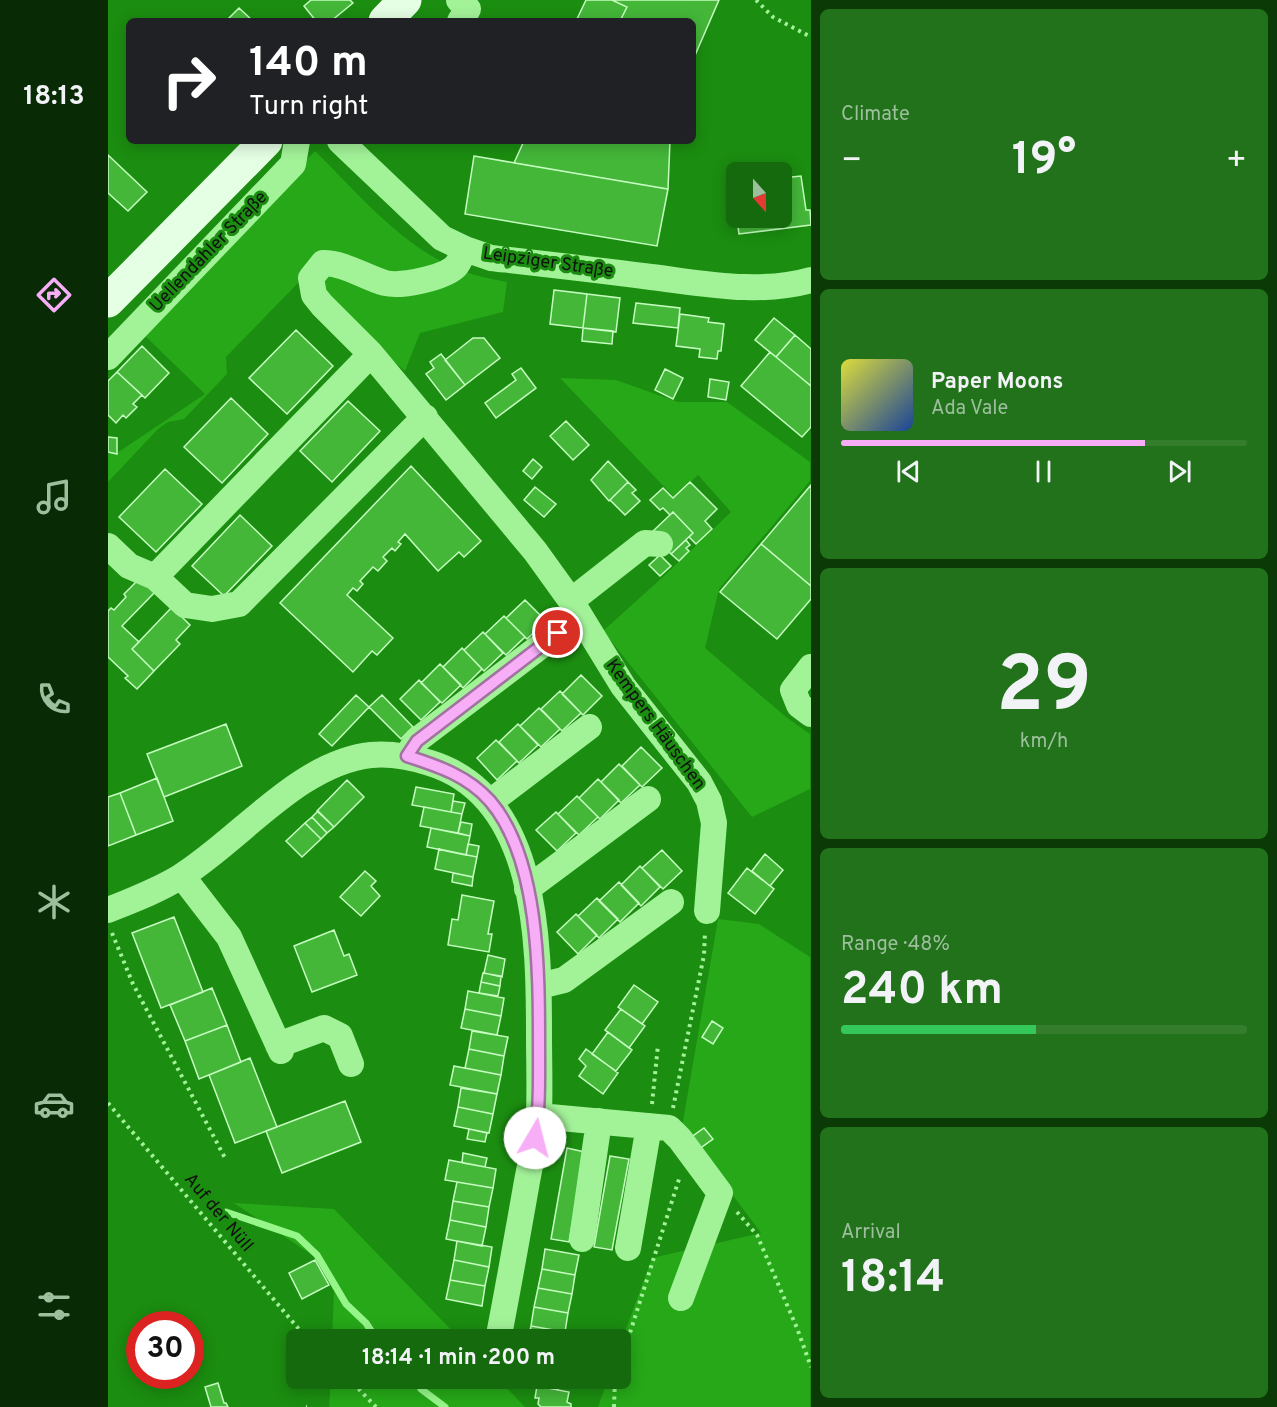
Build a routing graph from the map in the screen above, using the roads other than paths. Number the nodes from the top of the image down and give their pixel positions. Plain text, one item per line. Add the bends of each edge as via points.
1 (405, 0) edge
2 (459, 0) edge
3 (388, 18) edge
4 (462, 18) edge
5 (263, 144) edge
6 (296, 144) edge
7 (352, 145) edge
8 (465, 249) junction
9 (806, 288) edge
10 (108, 301) edge
11 (371, 354) junction
12 (108, 357) edge
13 (424, 417) junction
14 (660, 544) dead end
15 (108, 546) edge
16 (155, 577) junction
17 (571, 601) junction
18 (558, 633) dead end
19 (810, 667) edge
20 (810, 714) edge
21 (589, 728) dead end
22 (407, 756) junction
23 (648, 799) dead end
24 (490, 802) junction
25 (182, 876) junction
26 (527, 889) junction
27 (671, 902) dead end
28 (108, 910) edge
29 (707, 911) road end
30 (539, 986) junction
31 (351, 1064) dead end
32 (539, 1116) junction
33 (599, 1121) junction
34 (659, 1127) junction
35 (582, 1239) dead end
36 (628, 1248) dead end
37 (681, 1298) dead end
38 (500, 1329) edge

1 - 3 main road
2 - 4 street via 468,9
5 - 10 main road, Uellendahler Straße
6 - 12 street, Uellendahler Straße via 293,164
7 - 8 street, Leipziger Straße via 441,238
8 - 9 street, Leipziger Straße via 491,258 715,285
8 - 11 street, Kempers Häuschen via 455,266 446,272 406,284 387,284 336,263 323,263 317,269 311,278 314,295
11 - 13 street, Kempers Häuschen
11 - 16 street
13 - 16 street via 239,604 212,609 185,605
13 - 17 street, Kempers Häuschen via 535,551
14 - 17 street via 645,543
15 - 16 street via 129,566
17 - 29 street, Kempers Häuschen via 623,686 699,782 709,801 714,824
18 - 22 street via 417,741
19 - 20 street via 793,690 799,705
21 - 24 street
22 - 24 street via 470,782
22 - 25 street via 371,755 339,763 305,779
23 - 26 street
24 - 26 street via 513,841
25 - 28 street via 148,895
25 - 31 street via 229,937 279,1048 324,1028 340,1036
26 - 30 street
27 - 30 street via 564,980
30 - 32 street
32 - 33 street
32 - 38 street
33 - 34 street
33 - 35 street
34 - 36 street
34 - 37 street via 680,1139 720,1193

